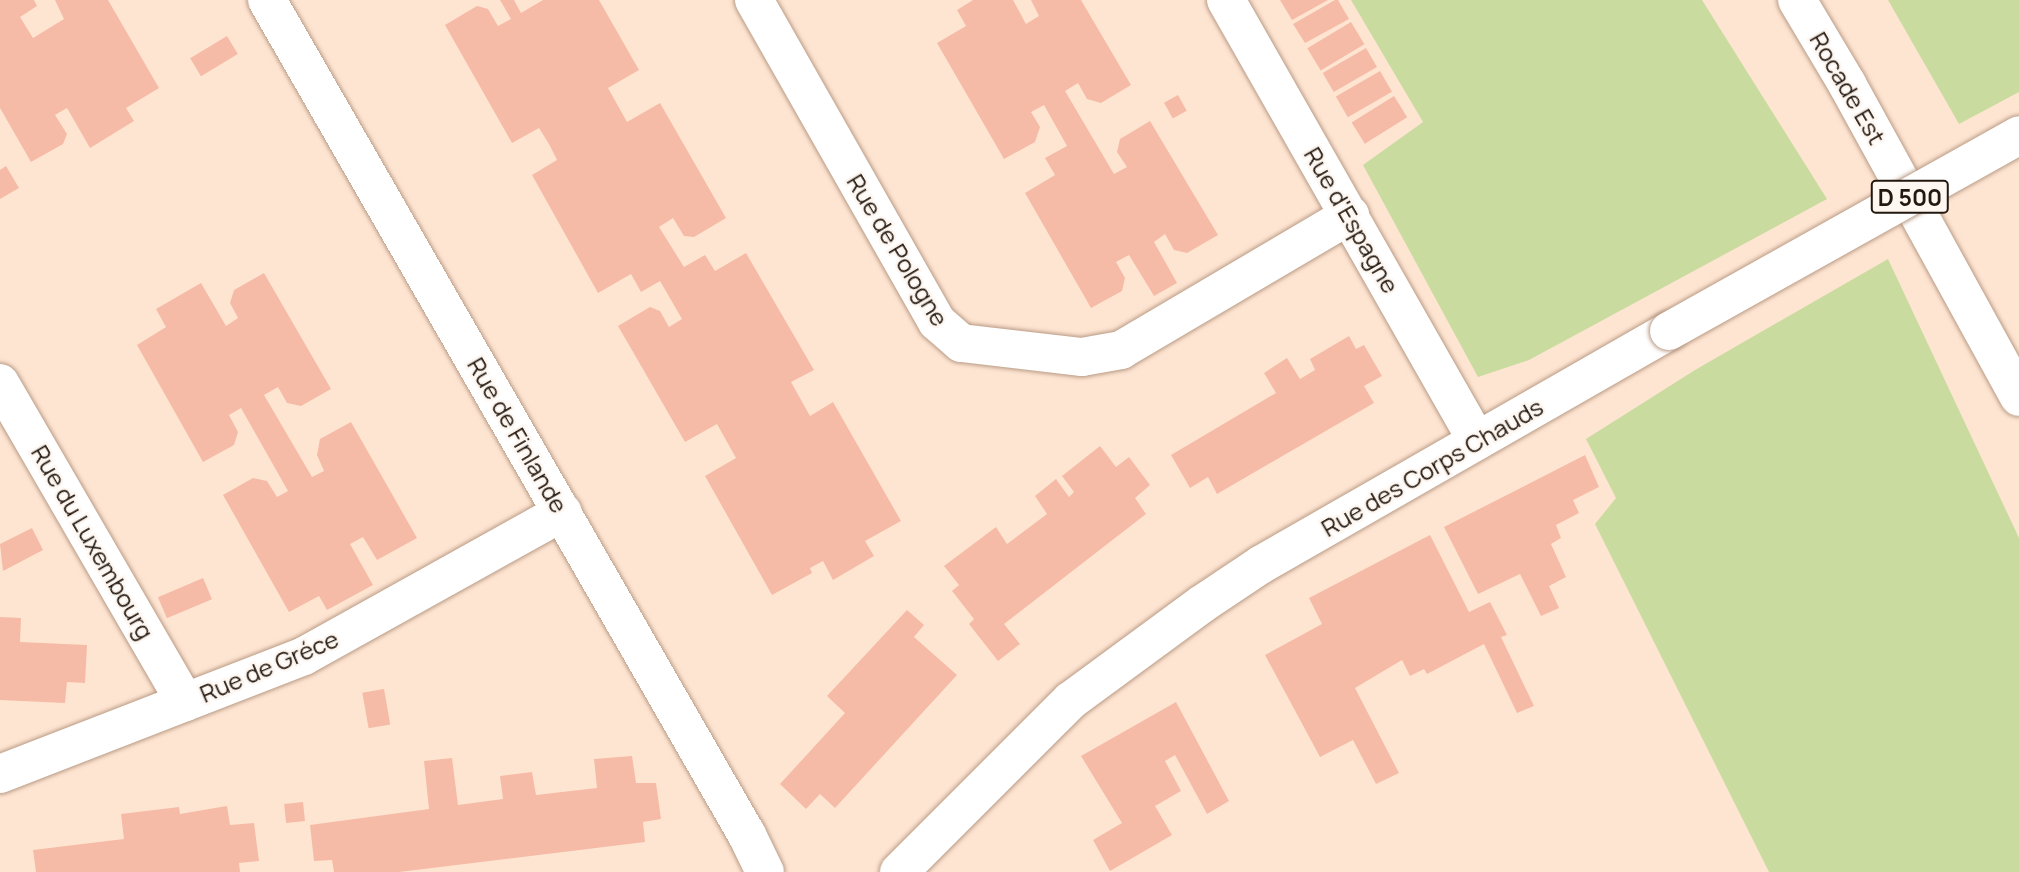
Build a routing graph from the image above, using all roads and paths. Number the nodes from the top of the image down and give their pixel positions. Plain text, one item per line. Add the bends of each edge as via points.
1 (267, 0) edge
2 (754, 0) edge
3 (1226, 0) edge
4 (1797, 0) edge
5 (2019, 135) edge
6 (1350, 215) junction
7 (0, 383) edge
8 (2019, 397) edge
9 (1477, 441) junction
10 (563, 512) junction
11 (185, 702) junction
12 (0, 774) edge
13 (765, 872) edge
14 (900, 872) edge

1 - 10 main road, Rue de Finlande
2 - 6 main road, Rue de Pologne via 937,322 961,343 1082,357 1121,350
3 - 6 main road, Rue d'Espagne
4 - 8 main road, Rocade Est / D 500
5 - 9 main road, Rue des Corps Chauds, bridge
6 - 9 main road, Rue d'Espagne
7 - 11 main road, Rue du Luxembourg
9 - 14 main road, Rue des Corps Chauds via 1262,564 1070,701
10 - 11 main road, Rue de Gréce via 304,656
10 - 13 main road, Rue de Finlande
11 - 12 main road, Rue de Gréce

